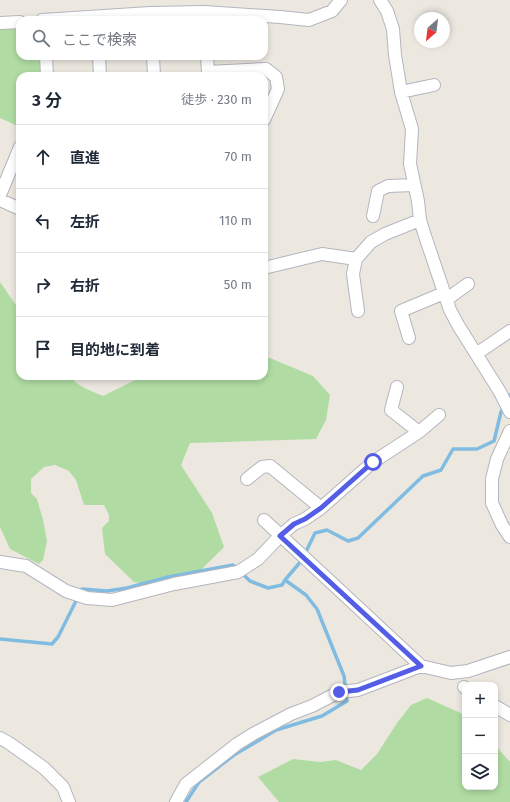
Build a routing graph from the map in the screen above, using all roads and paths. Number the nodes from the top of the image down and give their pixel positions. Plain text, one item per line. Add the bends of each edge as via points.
1 (341, 0) edge
2 (380, 0) edge
3 (150, 16) edge
4 (205, 16) edge
5 (268, 18) edge
6 (16, 22) edge
7 (0, 23) edge
8 (46, 60) edge
9 (99, 60) edge
10 (153, 60) edge
11 (208, 60) edge
12 (47, 72) edge
13 (100, 72) edge
14 (154, 72) edge
15 (208, 72) edge
16 (231, 72) edge
17 (434, 85) dead end
18 (401, 92) junction
19 (268, 111) edge
20 (16, 158) edge
21 (414, 185) junction
22 (0, 195) edge
23 (0, 200) edge
24 (16, 207) edge
25 (373, 216) dead end
26 (420, 220) junction
27 (356, 259) junction
28 (268, 267) edge
29 (468, 284) dead end
30 (445, 296) junction
31 (358, 310) dead end
32 (510, 331) edge
33 (409, 338) dead end
34 (476, 354) junction
35 (397, 388) dead end
36 (510, 412) edge
37 (439, 415) dead end
38 (510, 431) edge
39 (419, 432) junction
40 (247, 479) dead end
41 (321, 508) junction
42 (264, 520) dead end
43 (509, 532) edge
44 (280, 536) junction
45 (0, 562) edge
46 (510, 657) edge
47 (421, 666) junction
48 (498, 708) edge
49 (510, 715) edge
50 (0, 738) edge
51 (69, 802) edge
52 (176, 802) edge

1 - 5 street via 332,12 309,20
2 - 18 street via 387,11 393,30
3 - 4 street
6 - 7 street
8 - 12 street
9 - 13 street
10 - 14 street
11 - 15 street
16 - 19 street via 266,69 276,78 278,89
17 - 18 street
18 - 21 street via 412,129 410,164
20 - 22 street
21 - 25 street via 388,186 378,191
21 - 26 street
23 - 24 street
26 - 27 street via 371,242
26 - 30 street
27 - 28 street via 322,254
27 - 31 street via 353,274
29 - 30 street
30 - 33 street via 402,311
30 - 34 street via 450,310
32 - 34 street
34 - 36 street
35 - 39 street via 391,410
37 - 39 street
38 - 43 street via 497,459 492,479 492,503
39 - 41 street via 373,462
40 - 41 street via 262,467 270,466
41 - 44 street via 294,524
42 - 44 street
44 - 45 street via 258,559 238,572 174,584 112,600 87,598 66,591 26,566
44 - 47 street
46 - 47 street via 468,671 451,673
47 - 52 street via 358,690 339,692 254,734 237,744 186,784
48 - 49 street
50 - 51 street via 44,768 63,788

